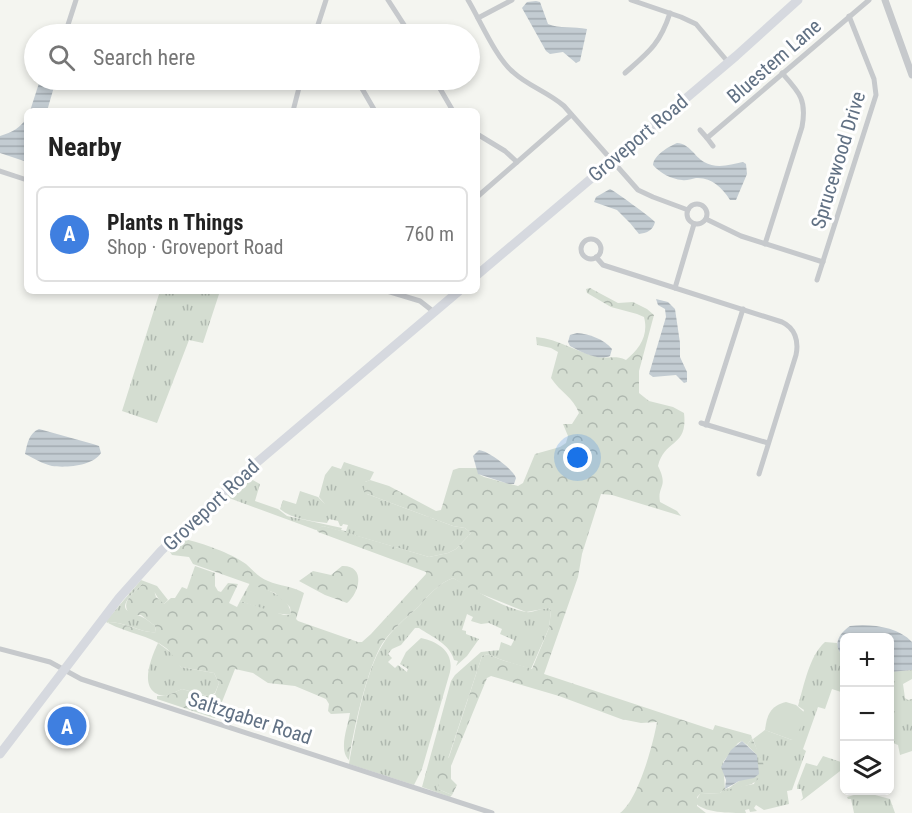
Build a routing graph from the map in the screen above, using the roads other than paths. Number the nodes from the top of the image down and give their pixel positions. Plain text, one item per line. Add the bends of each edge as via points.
1 (76, 0) edge
2 (326, 0) edge
3 (388, 0) edge
4 (468, 0) edge
5 (512, 0) edge
6 (630, 0) edge
7 (798, 0) edge
8 (869, 0) edge
9 (885, 0) edge
10 (670, 13) junction
11 (849, 16) junction
12 (478, 18) junction
13 (68, 24) edge
14 (318, 24) edge
15 (404, 24) edge
16 (728, 62) junction
17 (625, 73) dead end
18 (782, 73) junction
19 (912, 75) edge
20 (298, 90) edge
21 (363, 90) edge
22 (441, 90) edge
23 (294, 108) edge
24 (373, 108) edge
25 (451, 108) edge
26 (571, 115) junction
27 (700, 130) dead end
28 (480, 136) edge
29 (707, 138) junction
30 (713, 146) dead end
31 (613, 160) junction
32 (517, 162) junction
33 (0, 171) edge
34 (24, 179) edge
35 (480, 193) edge
36 (688, 210) junction
37 (706, 219) junction
38 (694, 224) junction
39 (765, 244) junction
40 (596, 257) dead end
41 (823, 262) junction
42 (480, 272) edge
43 (817, 280) dead end
44 (675, 288) junction
45 (396, 294) edge
46 (455, 294) edge
47 (743, 309) junction
48 (434, 312) junction
49 (768, 443) junction
50 (759, 474) dead end
51 (0, 649) edge
52 (64, 669) junction
53 (0, 754) edge
54 (492, 813) edge

1 - 13 street
2 - 14 street
3 - 15 street
4 - 12 street
5 - 12 street
6 - 10 street
7 - 16 main road, Groveport Road
8 - 11 street, Bluestem Lane
9 - 19 street
10 - 16 street via 696,24
10 - 17 street via 656,45
11 - 18 street, Bluestem Lane
11 - 41 street, Sprucewood Drive via 874,79 876,95
12 - 26 street via 512,72 552,96
16 - 31 main road, Groveport Road
18 - 29 street, Bluestem Lane
18 - 39 street via 801,95 805,115
20 - 23 street
21 - 24 street
22 - 25 street
26 - 31 street
26 - 32 street
27 - 29 street
28 - 32 street
29 - 30 street
31 - 36 street via 638,189
31 - 42 main road, Groveport Road
32 - 35 street
33 - 34 street
36 - 37 street via 695,204 702,205 708,212
36 - 38 street via 689,220
37 - 38 street
37 - 39 street
38 - 44 street
39 - 41 street
40 - 44 street via 603,265
41 - 43 street, Sprucewood Drive
44 - 47 street
45 - 48 street via 420,302
46 - 48 main road, Groveport Road
47 - 49 street via 787,324 797,343
47 - 49 street via 703,424
48 - 52 main road, Groveport Road via 186,525 118,598
49 - 50 street
51 - 52 street, Saltzgaber Road
52 - 53 main road, Groveport Road
52 - 54 street, Saltzgaber Road via 81,679

